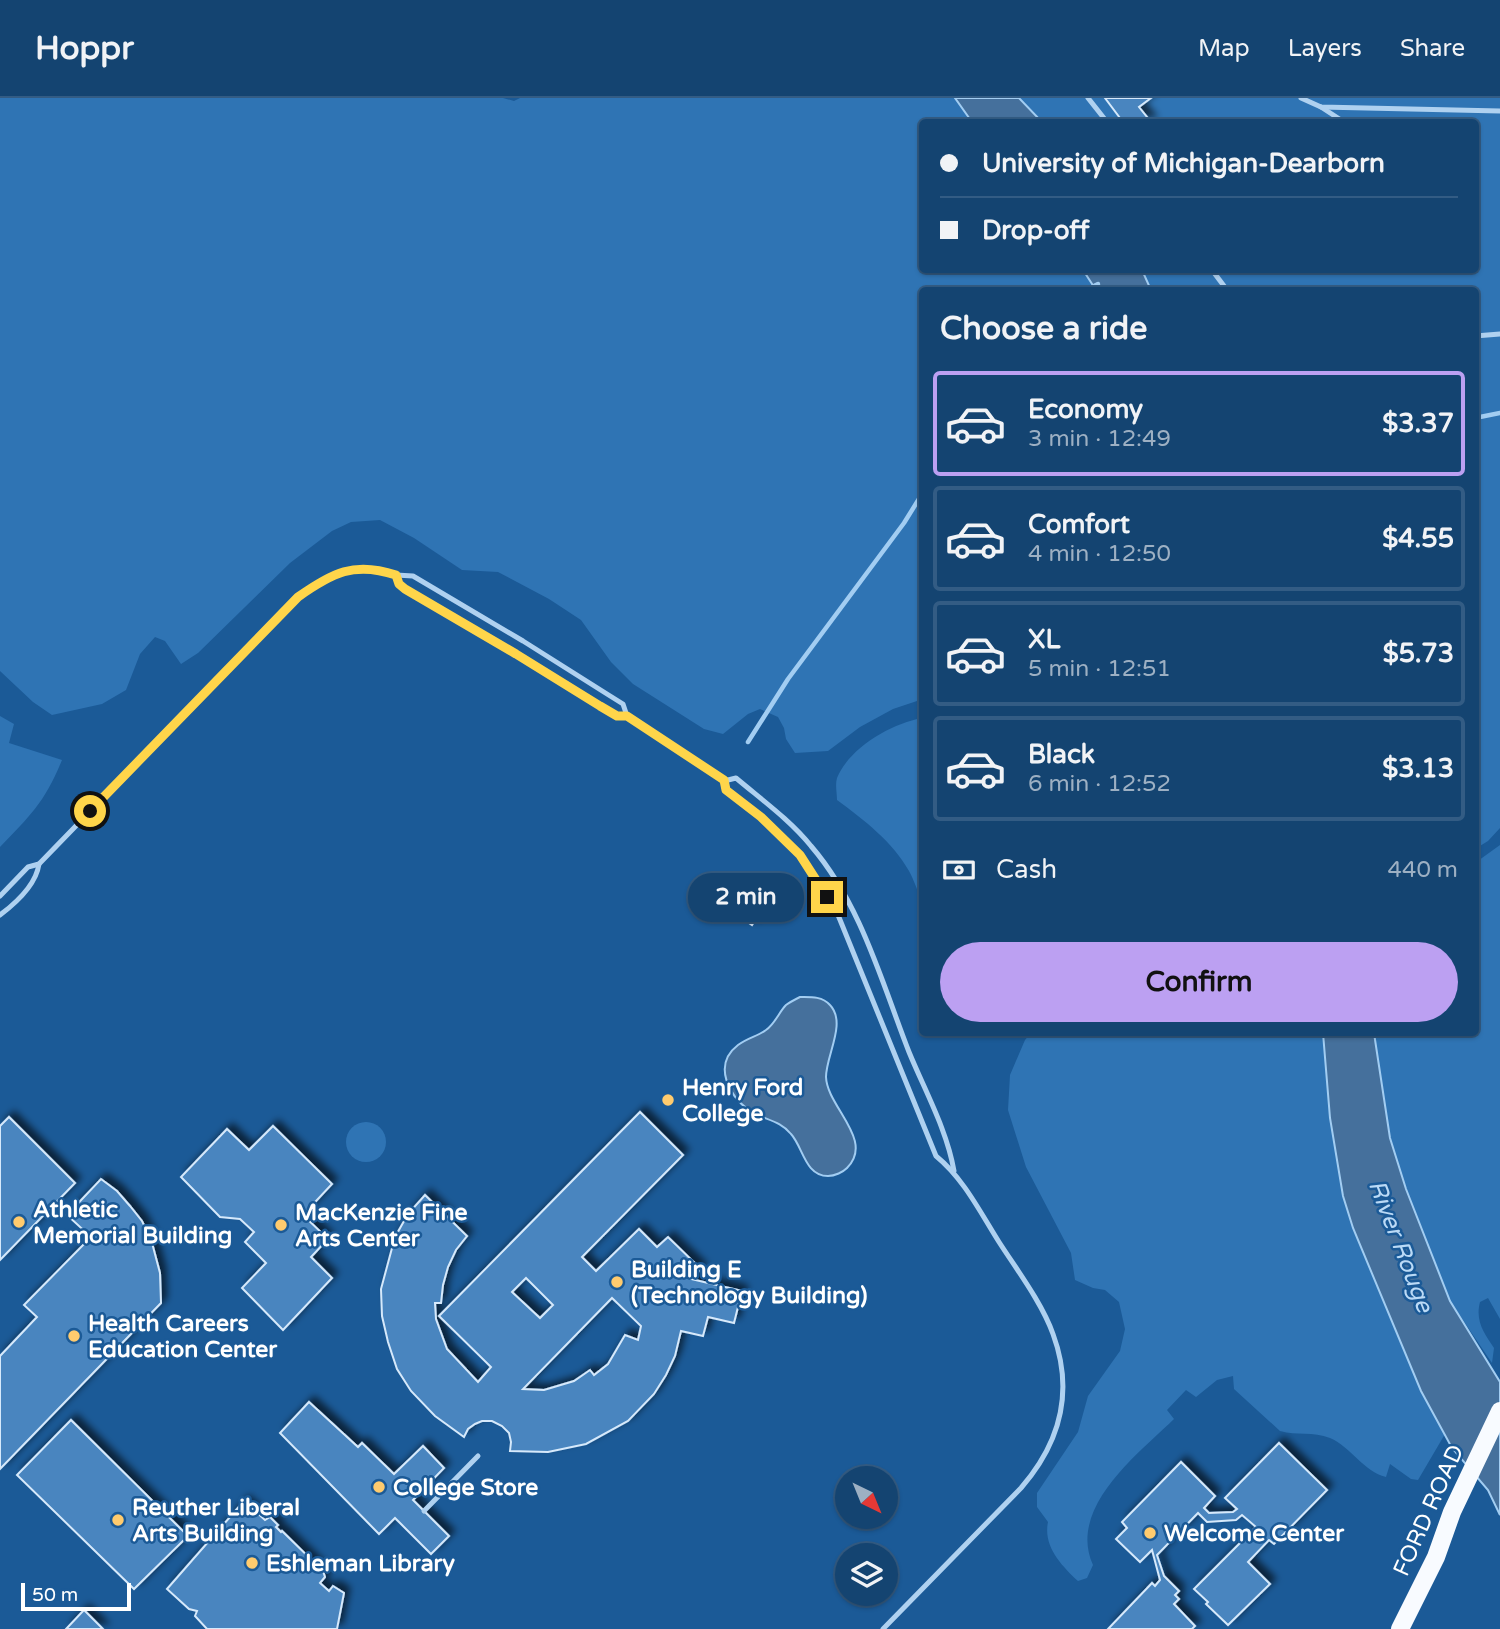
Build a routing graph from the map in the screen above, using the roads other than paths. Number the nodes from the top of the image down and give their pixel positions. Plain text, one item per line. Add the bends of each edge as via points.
1 (1088, 98) edge
2 (1301, 98) edge
3 (1321, 107) junction
4 (1500, 111) edge
5 (1105, 119) edge
6 (1339, 119) edge
7 (1500, 334) edge
8 (1479, 336) edge
9 (396, 575) junction
10 (627, 716) junction
11 (724, 780) junction
12 (39, 864) junction
13 (0, 896) edge
14 (0, 915) edge
15 (954, 1171) junction
16 (1500, 1411) edge
17 (478, 1456) dead end
18 (424, 1511) dead end
19 (883, 1629) edge
20 (1400, 1629) edge

1 - 5 lane
2 - 3 lane
3 - 4 lane
3 - 6 lane
7 - 8 lane
9 - 10 lane via 405,589 608,711
9 - 10 lane via 413,576 523,641 622,704
9 - 12 lane via 348,569 298,597
10 - 11 lane
11 - 15 lane via 726,790 800,855 836,910 936,1156
11 - 15 lane via 736,778 792,826 838,884 864,936 950,1148
12 - 13 lane via 28,867
12 - 14 lane via 28,888
15 - 19 lane via 1053,1333 1064,1394 1051,1446 1038,1469
16 - 20 main road, FORD ROAD
17 - 18 lane

